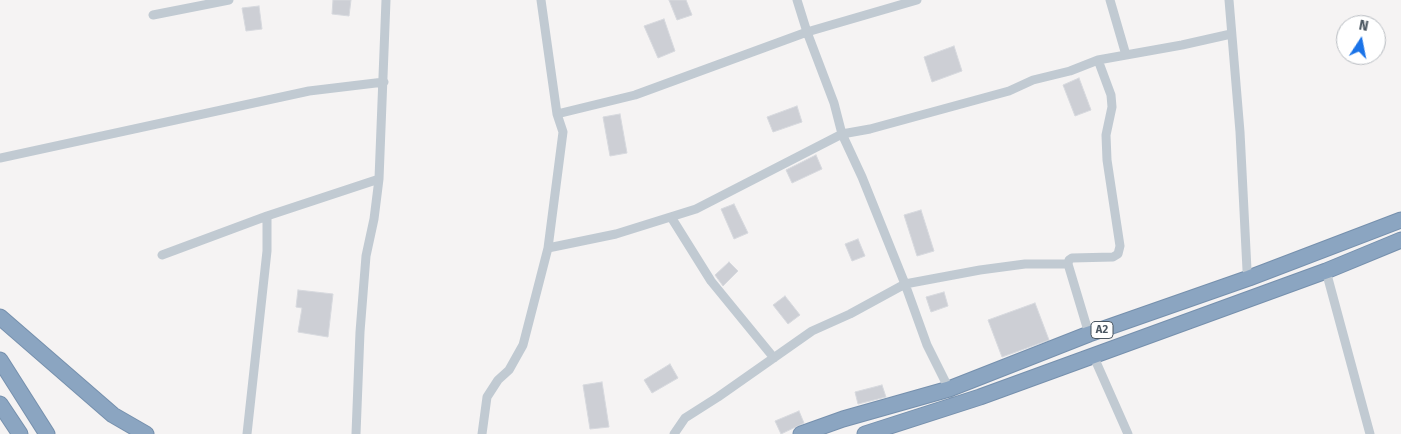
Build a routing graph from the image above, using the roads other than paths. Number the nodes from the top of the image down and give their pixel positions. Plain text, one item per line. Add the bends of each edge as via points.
1 (229, 0) edge
2 (386, 0) edge
3 (541, 0) edge
4 (796, 0) edge
5 (917, 0) edge
6 (1110, 0) edge
7 (1229, 0) edge
8 (153, 15) dead end
9 (806, 32) junction
10 (1231, 34) junction
11 (1126, 56) junction
12 (1098, 60) junction
13 (384, 82) junction
14 (557, 114) junction
15 (842, 134) junction
16 (0, 158) edge
17 (379, 179) junction
18 (267, 216) junction
19 (671, 217) junction
20 (1401, 220) edge
21 (1401, 240) edge
22 (548, 248) junction
23 (162, 255) dead end
24 (1068, 264) junction
25 (1326, 271) junction
26 (1249, 278) junction
27 (905, 284) junction
28 (0, 316) edge
29 (1089, 334) junction
30 (1092, 355) junction
31 (774, 358) junction
32 (0, 360) edge
33 (949, 389) junction
34 (0, 404) edge
35 (113, 415) junction
36 (20, 434) edge
37 (48, 434) edge
38 (133, 434) edge
39 (146, 434) edge
40 (247, 434) edge
41 (356, 434) edge
42 (482, 434) edge
43 (674, 434) edge
44 (801, 434) edge
45 (865, 434) edge
46 (1128, 434) edge
47 (1370, 434) edge

1 - 8 street
2 - 13 street
3 - 14 street
4 - 9 street
5 - 9 street
6 - 11 street
7 - 10 street
9 - 14 street via 635,95
9 - 15 street via 834,103
10 - 11 street
10 - 26 street
11 - 12 street
12 - 15 street via 1009,91
12 - 24 street via 1111,95 1106,135 1107,160 1120,246 1118,254 1113,257 1072,258
13 - 16 street via 309,91
13 - 17 street
14 - 22 street via 563,132
15 - 19 street via 696,209
15 - 27 street
17 - 18 street
17 - 41 street via 366,256
18 - 23 street
18 - 40 street via 267,251
19 - 22 street via 616,234
19 - 31 street via 711,281
20 - 26 highway, A2
21 - 25 highway, A2
22 - 42 street via 523,345 487,398
24 - 27 street via 1025,264
24 - 29 street
25 - 30 highway, A2
25 - 47 street
26 - 29 highway, A2
27 - 31 street via 812,331
27 - 33 street via 927,345
28 - 35 highway
29 - 33 highway, A2
30 - 45 highway, A2 via 980,397
30 - 46 street
31 - 43 street via 685,418
32 - 37 highway
33 - 44 highway, A2
34 - 36 highway
35 - 38 highway
35 - 39 highway

